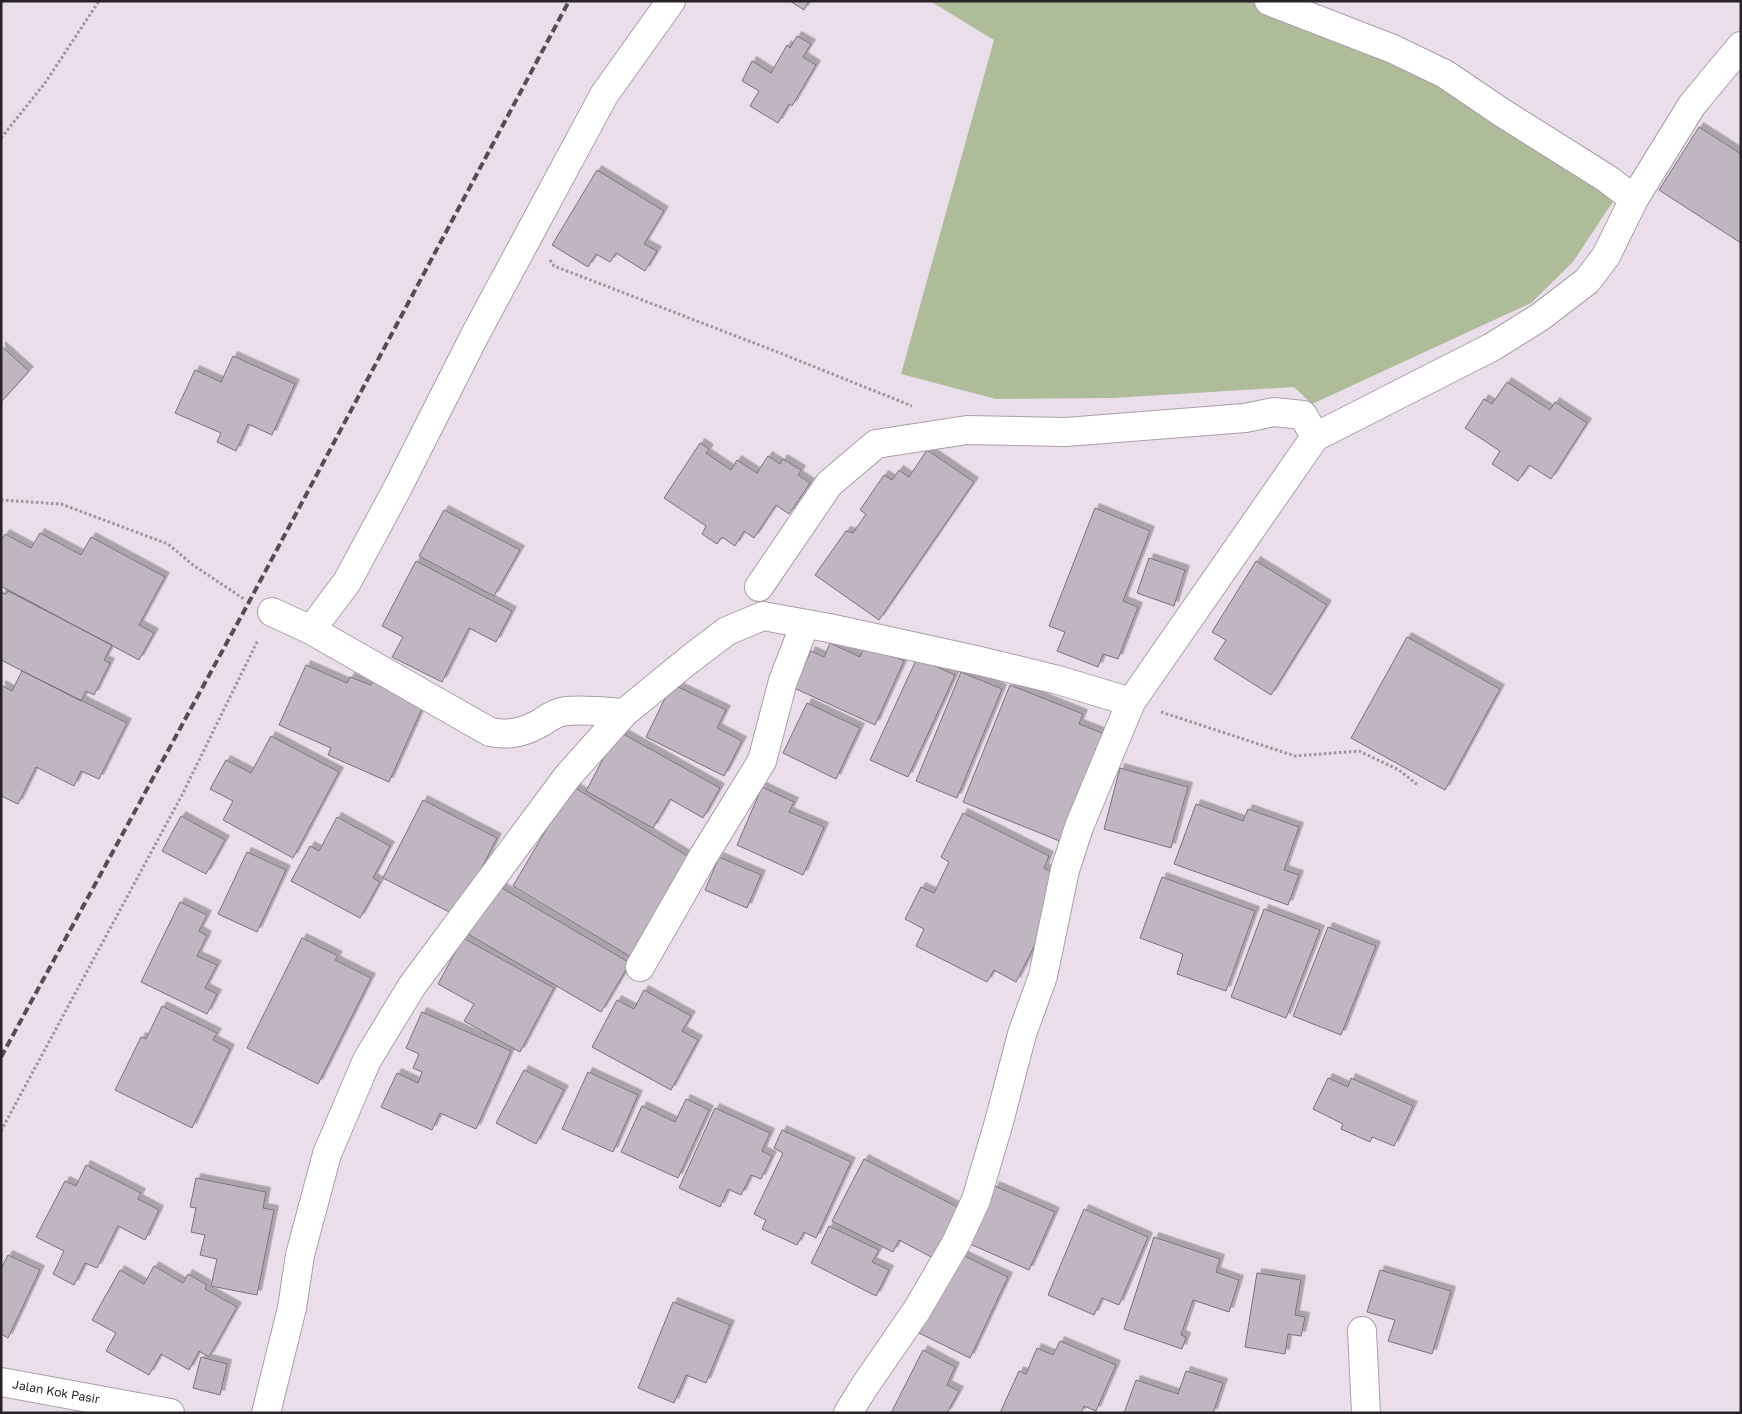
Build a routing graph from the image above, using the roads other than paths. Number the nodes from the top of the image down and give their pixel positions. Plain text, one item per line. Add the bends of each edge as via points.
1 (671, 1) edge
2 (1269, 1) edge
3 (1741, 46) edge
4 (1634, 199) junction
5 (1315, 438) junction
6 (759, 587) dead end
7 (272, 612) road end
8 (805, 624) junction
9 (311, 630) junction
10 (1131, 702) junction
11 (624, 713) junction
12 (640, 967) dead end
13 (1362, 1331) dead end
14 (1, 1382) edge
15 (170, 1413) edge
16 (266, 1413) edge
17 (848, 1413) edge
18 (1366, 1413) edge

1 - 9 street via 604,95 347,582
2 - 4 street via 1393,49 1445,74
3 - 4 street via 1692,105
4 - 5 street via 1606,256 1587,281 1540,317 1492,347
5 - 6 street via 1303,415 1274,412 1245,418 1066,432 967,430 876,444 829,484
5 - 10 street
7 - 9 street
8 - 10 street via 980,661
8 - 11 street via 763,616 727,630
8 - 12 street via 783,681 762,761
9 - 11 street via 490,732 520,733 566,711
10 - 17 street via 1079,827 1065,870 1043,976 1022,1034 976,1200 956,1243 917,1310
11 - 16 street via 567,777 412,986 367,1060 327,1154 300,1255 292,1308
13 - 18 street
14 - 15 street, Jalan Kok Pasir

